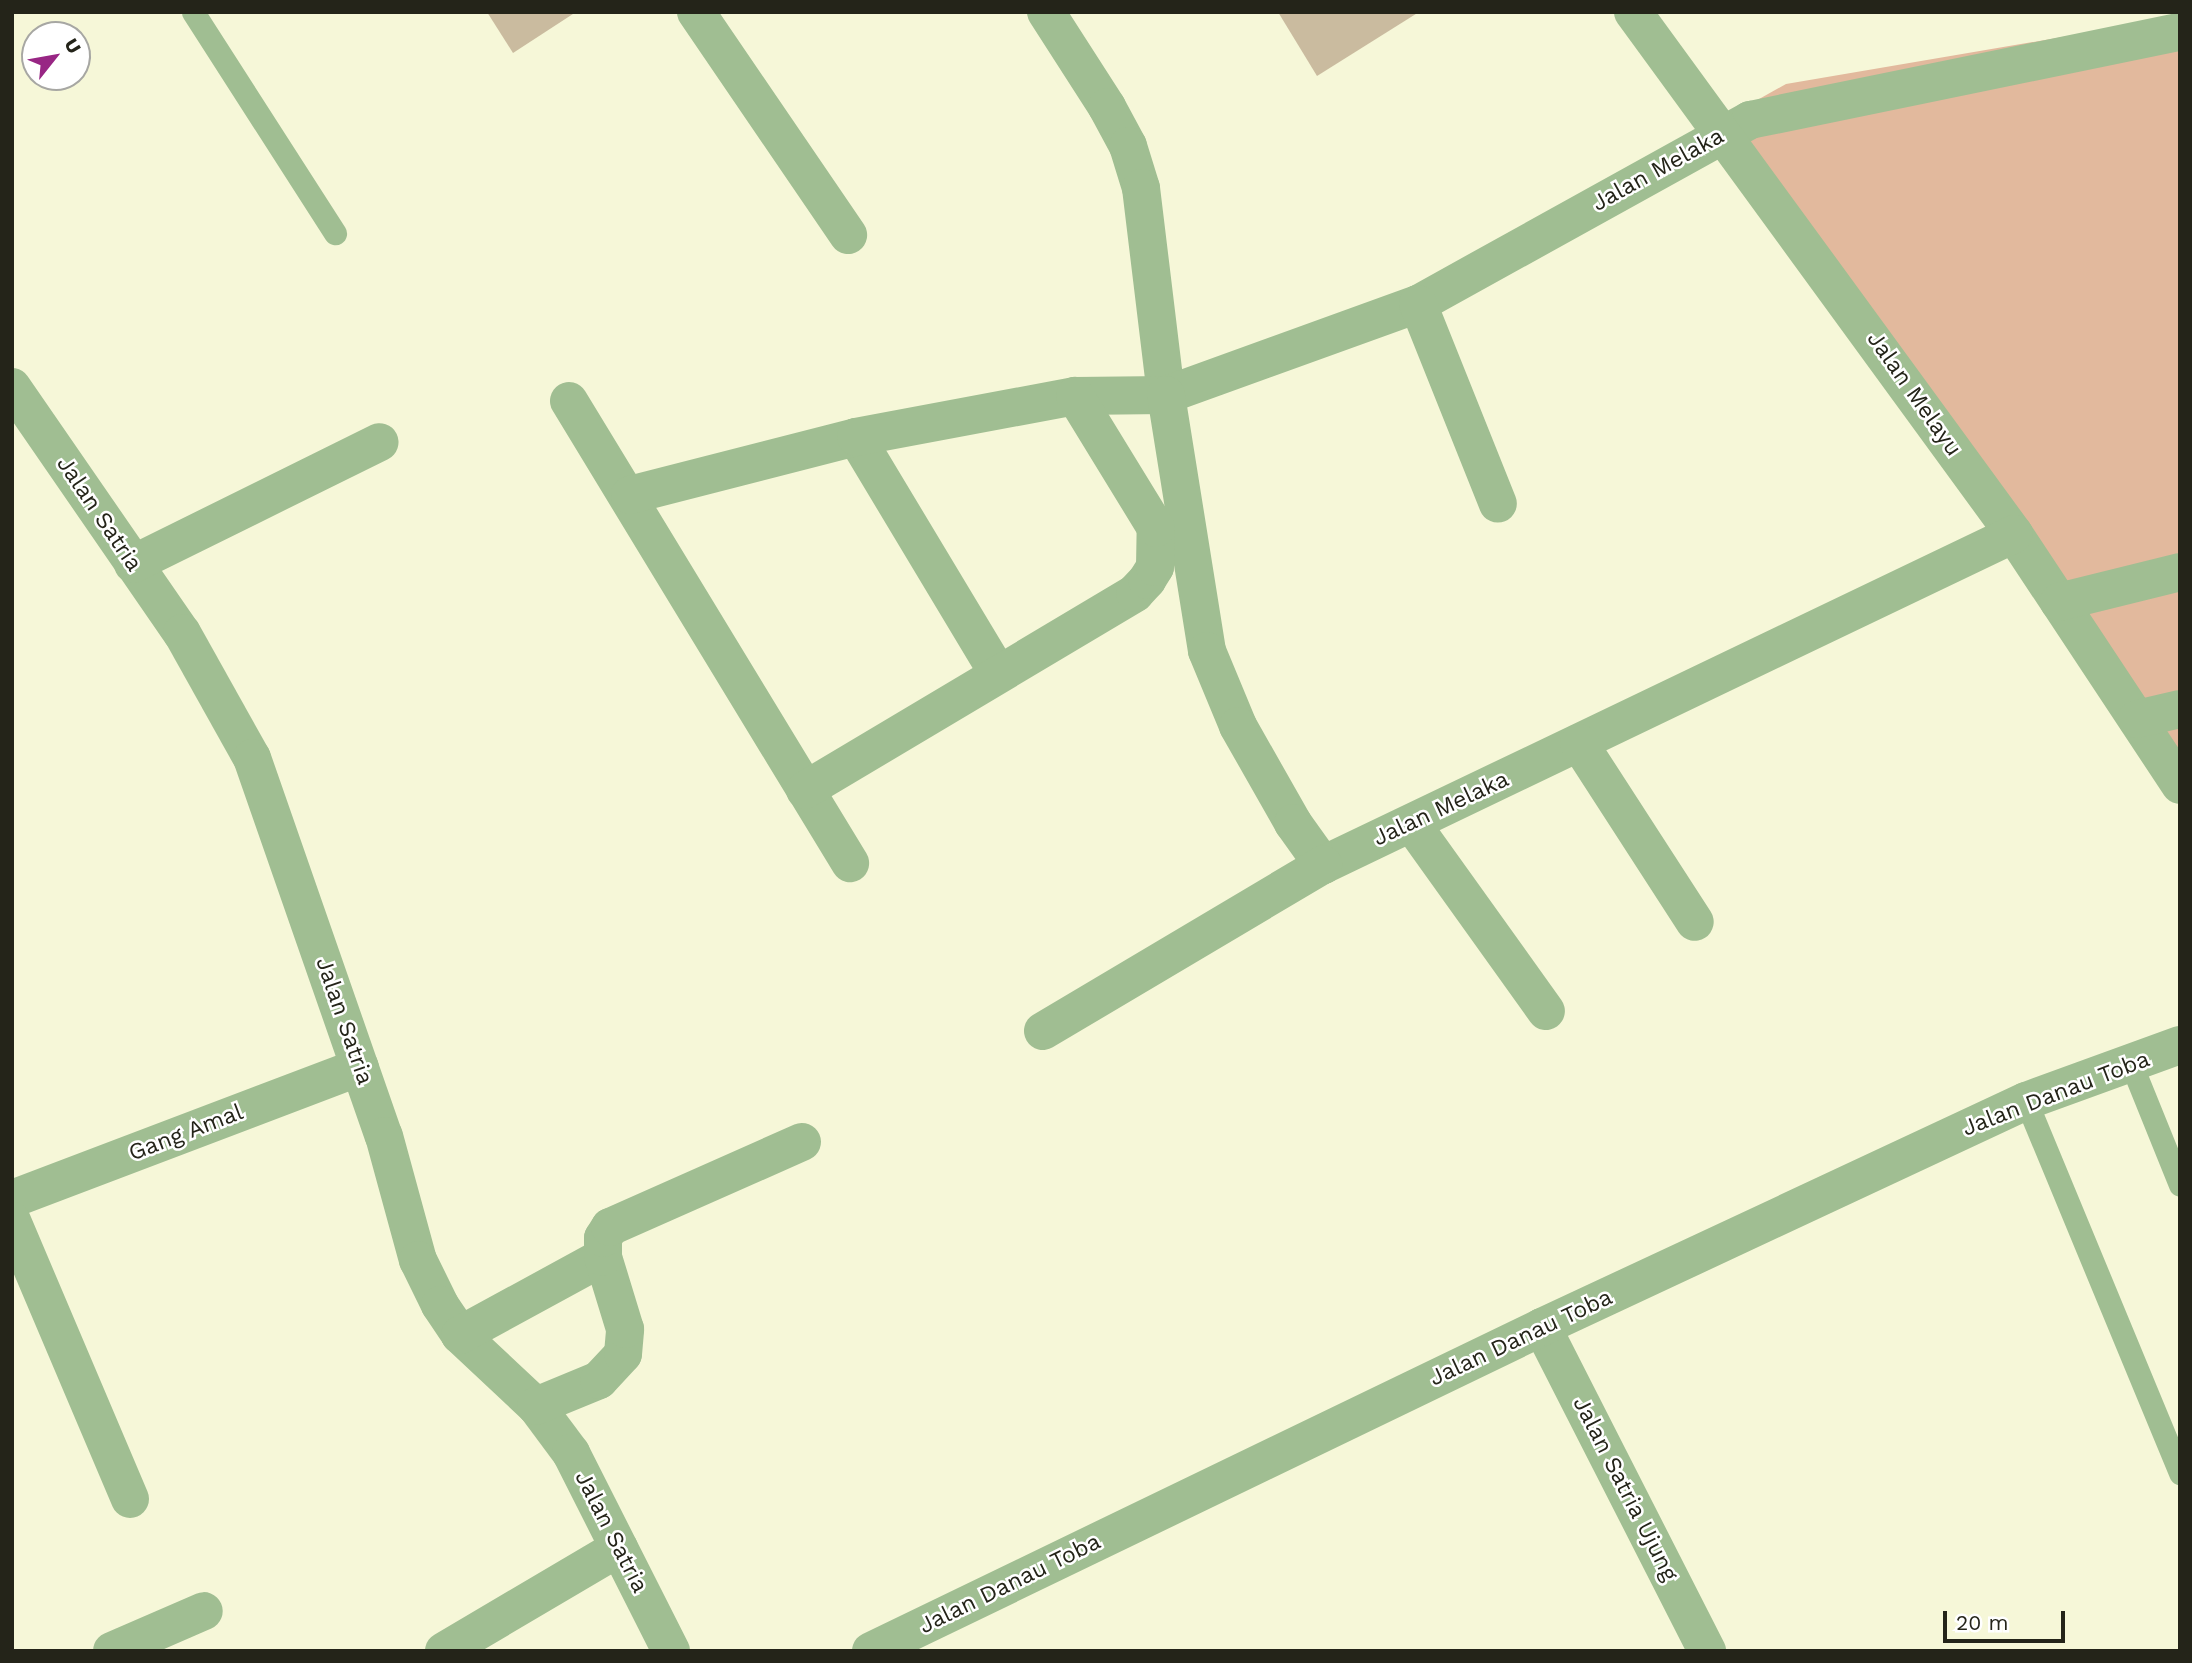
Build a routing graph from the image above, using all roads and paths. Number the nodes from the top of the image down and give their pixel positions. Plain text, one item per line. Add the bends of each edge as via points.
1 (192, 12) edge
2 (696, 12) edge
3 (1046, 12) edge
4 (1633, 12) edge
5 (2180, 32) edge
6 (1721, 134) junction
7 (335, 233) dead end
8 (849, 235) dead end
9 (1418, 304) junction
10 (12, 387) edge
11 (1166, 395) junction
12 (1076, 396) junction
13 (569, 401) dead end
14 (856, 437) junction
15 (380, 442) dead end
16 (630, 495) junction
17 (1498, 504) dead end
18 (2014, 534) junction
19 (133, 564) junction
20 (2180, 572) edge
21 (2059, 602) junction
22 (997, 672) junction
23 (2180, 709) edge
24 (2137, 719) junction
25 (1579, 743) junction
26 (2180, 785) edge
27 (805, 790) junction
28 (1412, 824) junction
29 (850, 863) dead end
30 (1323, 865) junction
31 (1695, 922) dead end
32 (1546, 1011) dead end
33 (1043, 1031) dead end
34 (2180, 1045) edge
35 (2132, 1066) junction
36 (360, 1067) junction
37 (2026, 1101) junction
38 (802, 1142) dead end
39 (2180, 1185) edge
40 (12, 1199) edge
41 (12, 1221) edge
42 (603, 1257) junction
43 (1542, 1327) junction
44 (460, 1335) junction
45 (537, 1406) junction
46 (2180, 1473) edge
47 (130, 1499) dead end
48 (619, 1548) junction
49 (204, 1611) dead end
50 (934, 1637) edge
51 (112, 1651) edge
52 (444, 1651) edge
53 (671, 1651) edge
54 (871, 1651) edge
55 (1707, 1651) edge

1 - 7 lane
2 - 8 street
3 - 11 street via 1128,146 1141,188
4 - 6 street, Jalan Melayu
5 - 6 street, Jalan Melaka via 1774,114
6 - 9 street, Jalan Melaka
6 - 18 street, Jalan Melayu via 1840,290
9 - 11 street, Jalan Melaka
9 - 17 street
10 - 19 street, Jalan Satria
11 - 12 street, Jalan Melaka
11 - 30 street via 1207,651 1238,726 1293,823
12 - 14 street, Jalan Melaka
12 - 22 street via 1156,528 1155,567 1135,593
13 - 16 street
14 - 16 street, Jalan Melaka
14 - 22 street
15 - 19 street
16 - 27 street
18 - 21 street, Jalan Melayu
18 - 25 street, Jalan Melaka
19 - 36 street, Jalan Satria via 182,633 251,758
20 - 21 street
21 - 24 street, Jalan Melayu
22 - 27 street
23 - 24 street
24 - 26 street, Jalan Melayu
25 - 28 street, Jalan Melaka
25 - 31 street
27 - 29 street
28 - 30 street, Jalan Melaka
28 - 32 street
30 - 33 street, Jalan Melaka
34 - 35 street, Jalan Danau Toba
35 - 37 street, Jalan Danau Toba
35 - 39 lane
36 - 40 street, Gang Amal
36 - 44 street, Jalan Satria via 418,1260
37 - 43 street, Jalan Danau Toba
37 - 46 lane
38 - 42 street via 610,1227 603,1238
41 - 47 street
42 - 44 street
42 - 45 street via 625,1329 623,1354 599,1380
43 - 50 street, Jalan Danau Toba
43 - 55 street, Jalan Satria Ujung
44 - 45 street, Jalan Satria
45 - 48 street, Jalan Satria via 571,1453
48 - 52 street
48 - 53 street, Jalan Satria
49 - 51 street
50 - 54 street, Jalan Danau Toba

